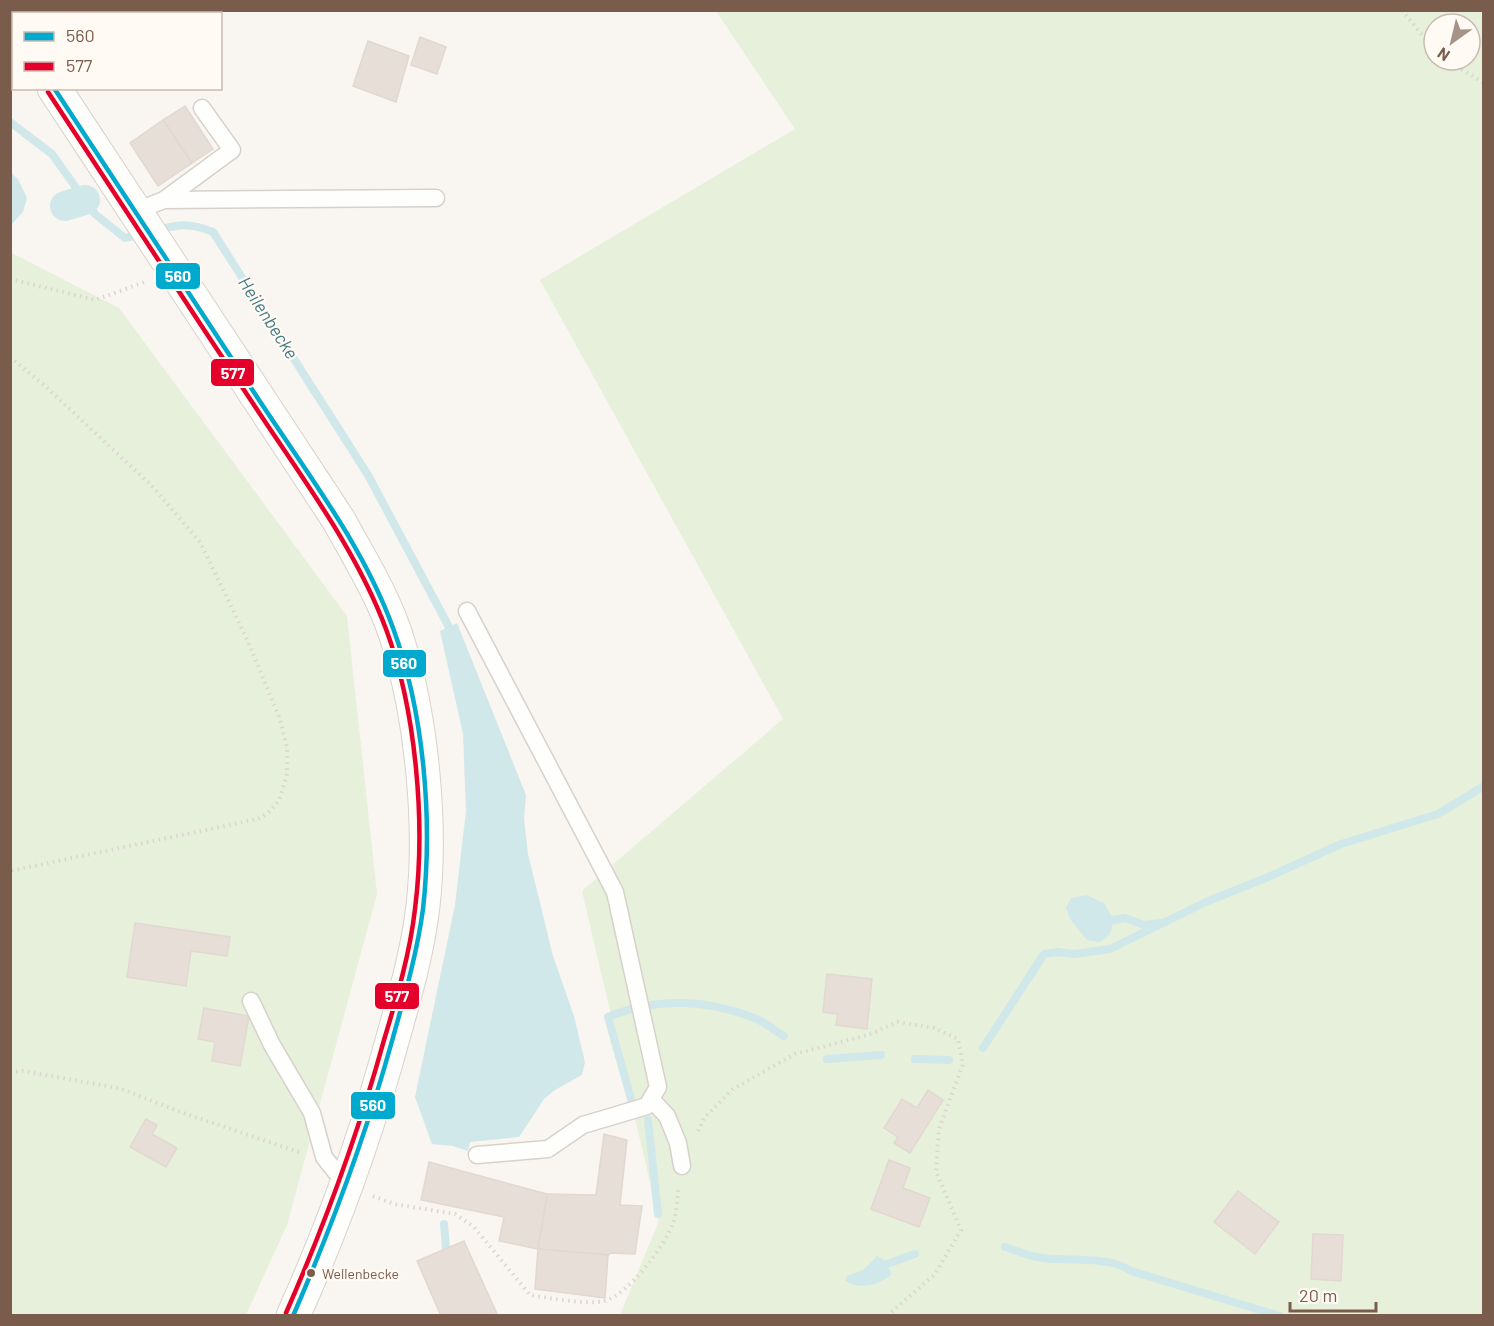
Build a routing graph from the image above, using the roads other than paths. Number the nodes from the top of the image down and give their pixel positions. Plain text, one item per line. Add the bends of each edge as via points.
1 (56, 90) edge
2 (202, 108) dead end
3 (436, 198) dead end
4 (146, 209) junction
5 (467, 611) dead end
6 (251, 1001) dead end
7 (651, 1099) junction
8 (477, 1155) dead end
9 (682, 1166) dead end
10 (347, 1186) junction
11 (293, 1316) edge

1 - 4 main road
2 - 4 lane via 232,150
3 - 4 lane
4 - 10 main road via 170,262 338,519 372,580 399,644 412,703 425,798 423,905 398,1020
5 - 7 lane via 615,892 658,1087
6 - 10 lane via 312,1113 324,1157
7 - 8 lane via 647,1106 583,1125 548,1149
7 - 9 lane via 667,1116
10 - 11 main road

